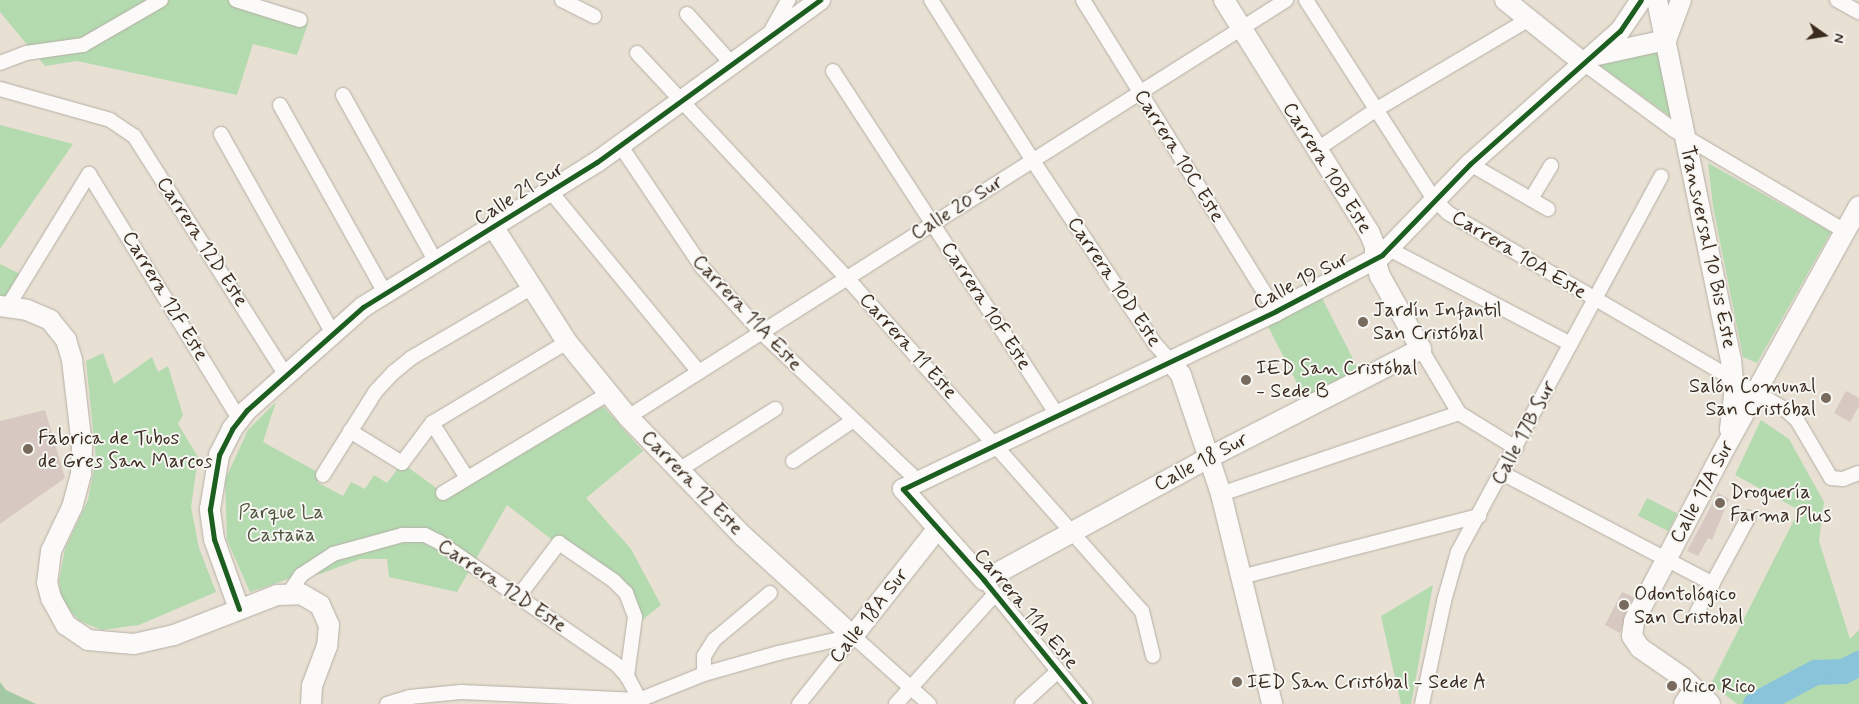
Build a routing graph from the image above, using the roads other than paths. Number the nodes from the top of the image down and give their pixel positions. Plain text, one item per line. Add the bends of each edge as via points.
1 (161, 0) edge
2 (236, 0) edge
3 (562, 0) edge
4 (788, 0) edge
5 (820, 0) edge
6 (932, 0) edge
7 (1083, 0) edge
8 (1224, 0) edge
9 (1286, 0) edge
10 (1306, 0) edge
11 (1505, 0) edge
12 (1641, 0) edge
13 (1658, 0) edge
14 (1681, 0) edge
15 (1838, 0) edge
16 (1859, 12) edge
17 (687, 14) dead end
18 (594, 16) dead end
19 (1529, 19) junction
20 (300, 20) dead end
21 (1242, 29) junction
22 (766, 40) junction
23 (1666, 40) junction
24 (637, 53) dead end
25 (1582, 62) junction
26 (0, 63) edge
27 (733, 65) junction
28 (833, 70) dead end
29 (0, 88) edge
30 (1139, 94) junction
31 (343, 95) dead end
32 (679, 102) junction
33 (280, 105) dead end
34 (1377, 109) junction
35 (221, 134) dead end
36 (1686, 138) junction
37 (620, 146) junction
38 (1316, 150) junction
39 (1033, 160) junction
40 (1470, 164) junction
41 (1551, 166) dead end
42 (1661, 176) dead end
43 (550, 192) junction
44 (1434, 199) junction
45 (1531, 199) junction
46 (1859, 206) edge
47 (1548, 209) dead end
48 (933, 223) junction
49 (494, 228) junction
50 (1845, 231) junction
51 (1382, 254) junction
52 (436, 262) junction
53 (847, 278) junction
54 (531, 288) junction
55 (385, 293) junction
56 (1595, 300) junction
57 (4, 306) edge
58 (1276, 311) junction
59 (332, 332) junction
60 (761, 332) junction
61 (567, 342) junction
62 (1571, 344) junction
63 (1421, 349) junction
64 (1171, 362) junction
65 (699, 372) junction
66 (285, 374) junction
67 (1734, 380) junction
68 (1756, 393) junction
69 (608, 394) junction
70 (774, 409) dead end
71 (1459, 413) junction
72 (1057, 415) junction
73 (628, 417) junction
74 (239, 419) junction
75 (852, 421) junction
76 (432, 423) junction
77 (350, 431) junction
78 (997, 444) junction
79 (1726, 446) junction
80 (1516, 448) junction
81 (1210, 457) junction
82 (793, 462) dead end
83 (680, 470) junction
84 (1502, 473) junction
85 (1859, 473) edge
86 (323, 476) dead end
87 (467, 478) junction
88 (911, 485) junction
89 (443, 493) dead end
90 (1221, 494) junction
91 (1480, 516) junction
92 (1748, 518) dead end
93 (938, 528) junction
94 (1072, 530) junction
95 (1667, 559) junction
96 (1241, 576) junction
97 (1713, 584) junction
98 (989, 587) junction
99 (290, 593) junction
100 (770, 593) dead end
101 (518, 597) junction
102 (239, 609) junction
103 (1697, 612) dead end
104 (853, 636) junction
105 (1153, 656) dead end
106 (1058, 671) junction
107 (704, 674) junction
108 (628, 676) junction
109 (911, 688) junction
110 (1689, 696) edge
111 (641, 702) edge
112 (311, 704) edge
113 (387, 704) edge
114 (799, 704) edge
115 (896, 704) edge
116 (928, 704) edge
117 (1022, 704) edge
118 (1085, 704) edge
119 (1272, 704) edge
120 (1422, 704) edge
121 (1710, 704) edge

1 - 26 street via 83,45 26,53
2 - 20 street
3 - 18 street
4 - 22 street
5 - 22 street, Calle 21 Sur
6 - 39 street, Carrera 10D Este
7 - 30 street, Carrera 10C Este
8 - 21 street, Carrera 10B Este
9 - 21 street, Calle 20 Sur
10 - 34 street, Carrera 10A Este
11 - 19 street
12 - 25 street, Calle 19 Sur via 1620,31
13 - 23 street, Transversal 10 Bis Este
14 - 23 street
15 - 16 street
17 - 27 street
19 - 25 street
19 - 34 street
21 - 30 street, Calle 20 Sur
21 - 38 street, Carrera 10B Este
22 - 27 street, Calle 21 Sur
23 - 25 street, Calle 19 Sur via 1612,50
23 - 36 street, Transversal 10 Bis Este
24 - 32 street, Carrera 11 Este
25 - 36 street via 1628,99
25 - 40 street, Calle 19 Sur
27 - 32 street, Calle 21 Sur
28 - 48 street, Carrera 10F Este
29 - 66 street, Carrera 12D Este via 110,120 134,136
30 - 39 street, Calle 20 Sur
30 - 58 street, Carrera 10C Este
31 - 52 street
32 - 37 street, Calle 21 Sur
32 - 53 street, Carrera 11 Este
33 - 55 street
34 - 38 street
34 - 44 street, Carrera 10A Este
35 - 59 street
36 - 50 street
36 - 67 street, Transversal 10 Bis Este
37 - 43 street, Calle 21 Sur
37 - 60 street, Carrera 11A Este via 702,267
38 - 51 street, Carrera 10B Este
39 - 48 street, Calle 20 Sur
39 - 64 street, Carrera 10D Este via 1155,344
40 - 44 street, Calle 19 Sur
40 - 45 street
41 - 45 street
42 - 56 street, Calle 17B Sur
43 - 49 street, Calle 21 Sur
43 - 65 street
44 - 51 street, Calle 19 Sur
44 - 56 street, Carrera 10A Este via 1457,220
45 - 47 street
46 - 50 street, Calle 17A Sur
48 - 53 street, Calle 20 Sur
48 - 72 street, Carrera 10F Este
49 - 52 street, Calle 21 Sur
49 - 54 street, Carrera 12 Este
50 - 68 street, Calle 17A Sur
51 - 58 street, Calle 19 Sur
51 - 62 street
51 - 63 street, Carrera 10B Este via 1385,289
52 - 55 street, Calle 21 Sur
53 - 60 street, Calle 20 Sur
53 - 78 street, Carrera 11 Este
54 - 61 street, Carrera 12 Este
54 - 77 street via 402,364 376,390
55 - 59 street, Calle 21 Sur
56 - 62 street, Calle 17B Sur
56 - 67 street, Carrera 10A Este
57 - 74 street, Carrera 12F Este via 89,174
57 - 102 street via 27,310 50,320 66,340 72,360 82,446 81,474 72,507 51,551 47,583 51,598 66,625 88,640 134,644 174,635
58 - 64 street, Calle 19 Sur
59 - 66 street, Calle 21 Sur
60 - 65 street, Calle 20 Sur
60 - 75 street, Carrera 11A Este
61 - 69 street, Carrera 12 Este
61 - 76 street
62 - 80 street, Calle 17B Sur
63 - 71 street, Carrera 10B Este
63 - 81 street, Calle 18 Sur
64 - 72 street, Calle 19 Sur
64 - 81 street, Carrera 10D Este via 1181,375
65 - 73 street, Calle 20 Sur
66 - 74 street, Calle 21 Sur
67 - 68 street, Carrera 10A Este
67 - 79 street, Transversal 10 Bis Este via 1733,412
68 - 79 street, Calle 17A Sur
68 - 85 street via 1797,420 1829,476 1843,479
69 - 73 street, Carrera 12 Este
69 - 87 street
70 - 83 street
71 - 80 street, Carrera 10B Este
71 - 90 street
72 - 78 street, Calle 19 Sur
73 - 83 street, Carrera 12 Este
74 - 102 street, Calle 21 Sur via 219,456 210,509 214,539
75 - 82 street
75 - 88 street, Carrera 11A Este
76 - 77 street via 402,463
76 - 87 street
77 - 86 street
78 - 88 street, Calle 19 Sur
78 - 94 street, Carrera 11 Este
79 - 95 street, Calle 17A Sur
80 - 84 street, Calle 17B Sur
81 - 90 street, Carrera 10D Este
81 - 94 street, Calle 18 Sur
83 - 104 street, Carrera 12 Este via 743,536
84 - 91 street, Calle 17B Sur
84 - 95 street
87 - 89 street
88 - 93 street, Carrera 11A Este
90 - 96 street, Carrera 10D Este
91 - 96 street
91 - 120 street, Calle 17B Sur via 1458,552 1450,573
92 - 97 street
93 - 98 street, Carrera 11A Este
93 - 104 street, Calle 18A Sur
94 - 98 street, Calle 18 Sur
94 - 105 street, Carrera 11 Este via 1142,611
95 - 97 street
95 - 110 street, Calle 17A Sur via 1634,621 1632,636
96 - 119 street, Carrera 10D Este
97 - 103 street
98 - 106 street, Carrera 11A Este
98 - 109 street, Calle 18 Sur
99 - 101 street, Carrera 12D Este via 301,575 333,554 410,534 439,542
99 - 102 street
99 - 112 street via 314,600 324,611 329,625 327,646 312,686
100 - 107 street via 714,640 704,656
101 - 108 street, Carrera 12D Este via 617,665
101 - 108 street via 559,543 614,581 630,600 636,625
104 - 107 street via 778,652
104 - 109 street, Carrera 12 Este
104 - 114 street, Calle 18A Sur
106 - 117 street
106 - 118 street, Carrera 11A Este
107 - 111 street
108 - 111 street, Carrera 12D Este
109 - 115 street, Calle 18 Sur
109 - 116 street, Carrera 12 Este
110 - 121 street
111 - 113 street via 461,692 410,697

